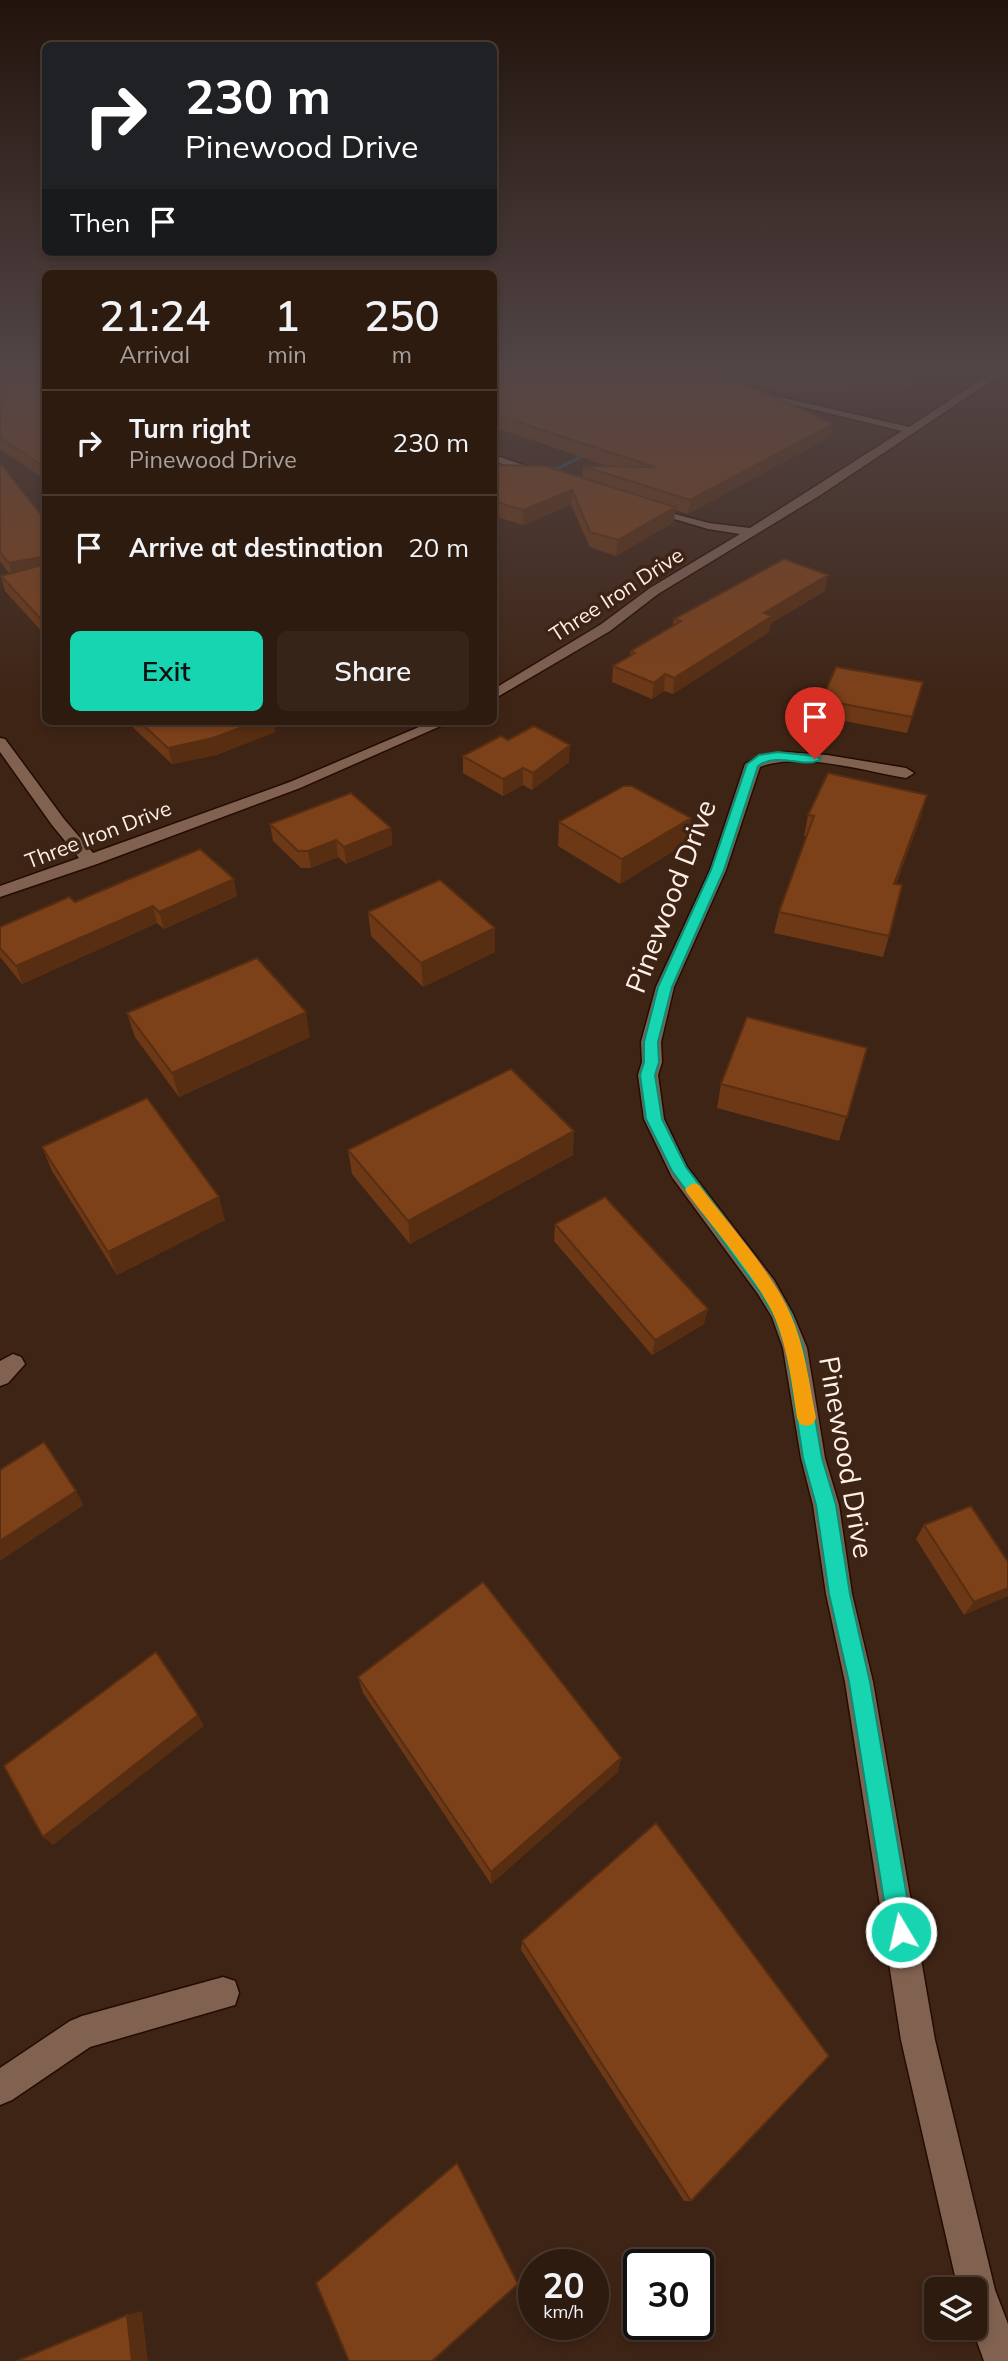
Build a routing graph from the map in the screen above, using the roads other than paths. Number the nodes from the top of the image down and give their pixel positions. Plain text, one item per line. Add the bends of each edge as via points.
1 (547, 476) edge
2 (841, 476) edge
3 (552, 478) edge
4 (634, 504) edge
5 (751, 532) junction
6 (497, 693) edge
7 (436, 725) edge
8 (0, 742) edge
9 (906, 773) dead end
10 (90, 861) junction
11 (0, 892) edge
12 (223, 1993) dead end
13 (0, 2088) edge
14 (1003, 2361) edge

1 - 3 street
2 - 5 street, Three Iron Drive
4 - 5 street via 708,526
5 - 6 street, Three Iron Drive
7 - 10 street, Three Iron Drive via 295,785
8 - 10 street
9 - 14 street, Pinewood Drive via 793,756 763,757 753,764 718,870 665,987 648,1075 654,1119 680,1171 766,1287 794,1348 859,1682 918,2040 977,2290
10 - 11 street, Three Iron Drive
12 - 13 street via 82,2033

